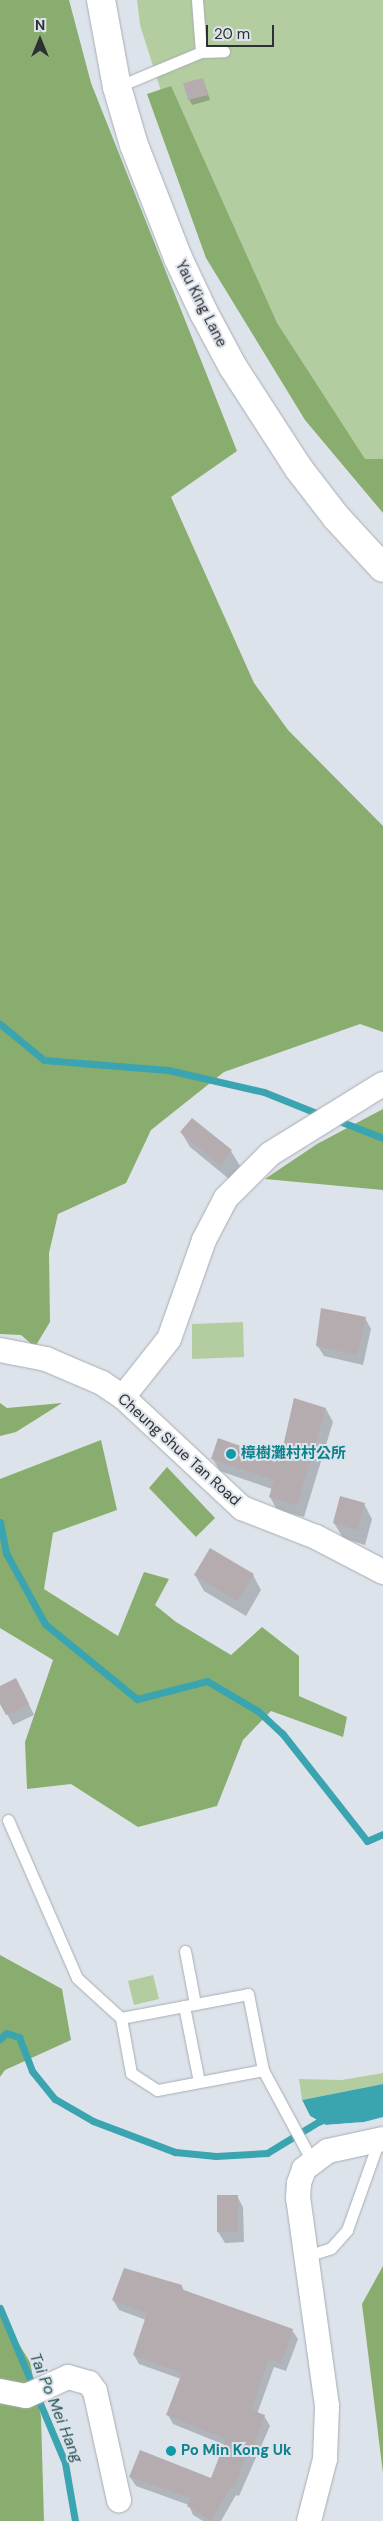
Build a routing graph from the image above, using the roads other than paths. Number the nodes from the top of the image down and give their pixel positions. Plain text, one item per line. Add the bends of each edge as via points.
1 (101, 0) edge
2 (197, 0) edge
3 (224, 51) dead end
4 (201, 52) junction
5 (117, 87) junction
6 (383, 568) edge
7 (383, 1084) edge
8 (0, 1350) edge
9 (122, 1397) junction
10 (383, 1572) edge
11 (8, 1820) dead end
12 (185, 1950) dead end
13 (189, 2005) junction
14 (121, 2018) junction
15 (263, 2070) junction
16 (198, 2082) junction
17 (381, 2140) edge
18 (310, 2157) junction
19 (308, 2256) junction
20 (0, 2391) edge
21 (119, 2500) dead end
22 (309, 2521) edge

1 - 5 street, Yau King Lane
2 - 4 lane
3 - 4 lane
4 - 5 lane
5 - 6 street, Yau King Lane via 164,227 233,367 299,469 336,517
7 - 9 street via 270,1154 226,1198 204,1240 169,1339
8 - 9 street, Cheung Shue Tan Road via 46,1359 78,1370
9 - 10 street, Cheung Shue Tan Road via 242,1508 316,1537
11 - 14 lane via 77,1978
12 - 13 lane
13 - 14 lane
13 - 15 lane via 248,1994
13 - 16 lane
14 - 16 lane via 131,2073 157,2090
15 - 16 lane
15 - 18 lane
17 - 18 street
17 - 19 lane via 347,2230 330,2248
18 - 19 street via 299,2183 298,2198
19 - 22 street via 327,2406 325,2459
20 - 21 street via 26,2396 58,2380 79,2377 95,2391

